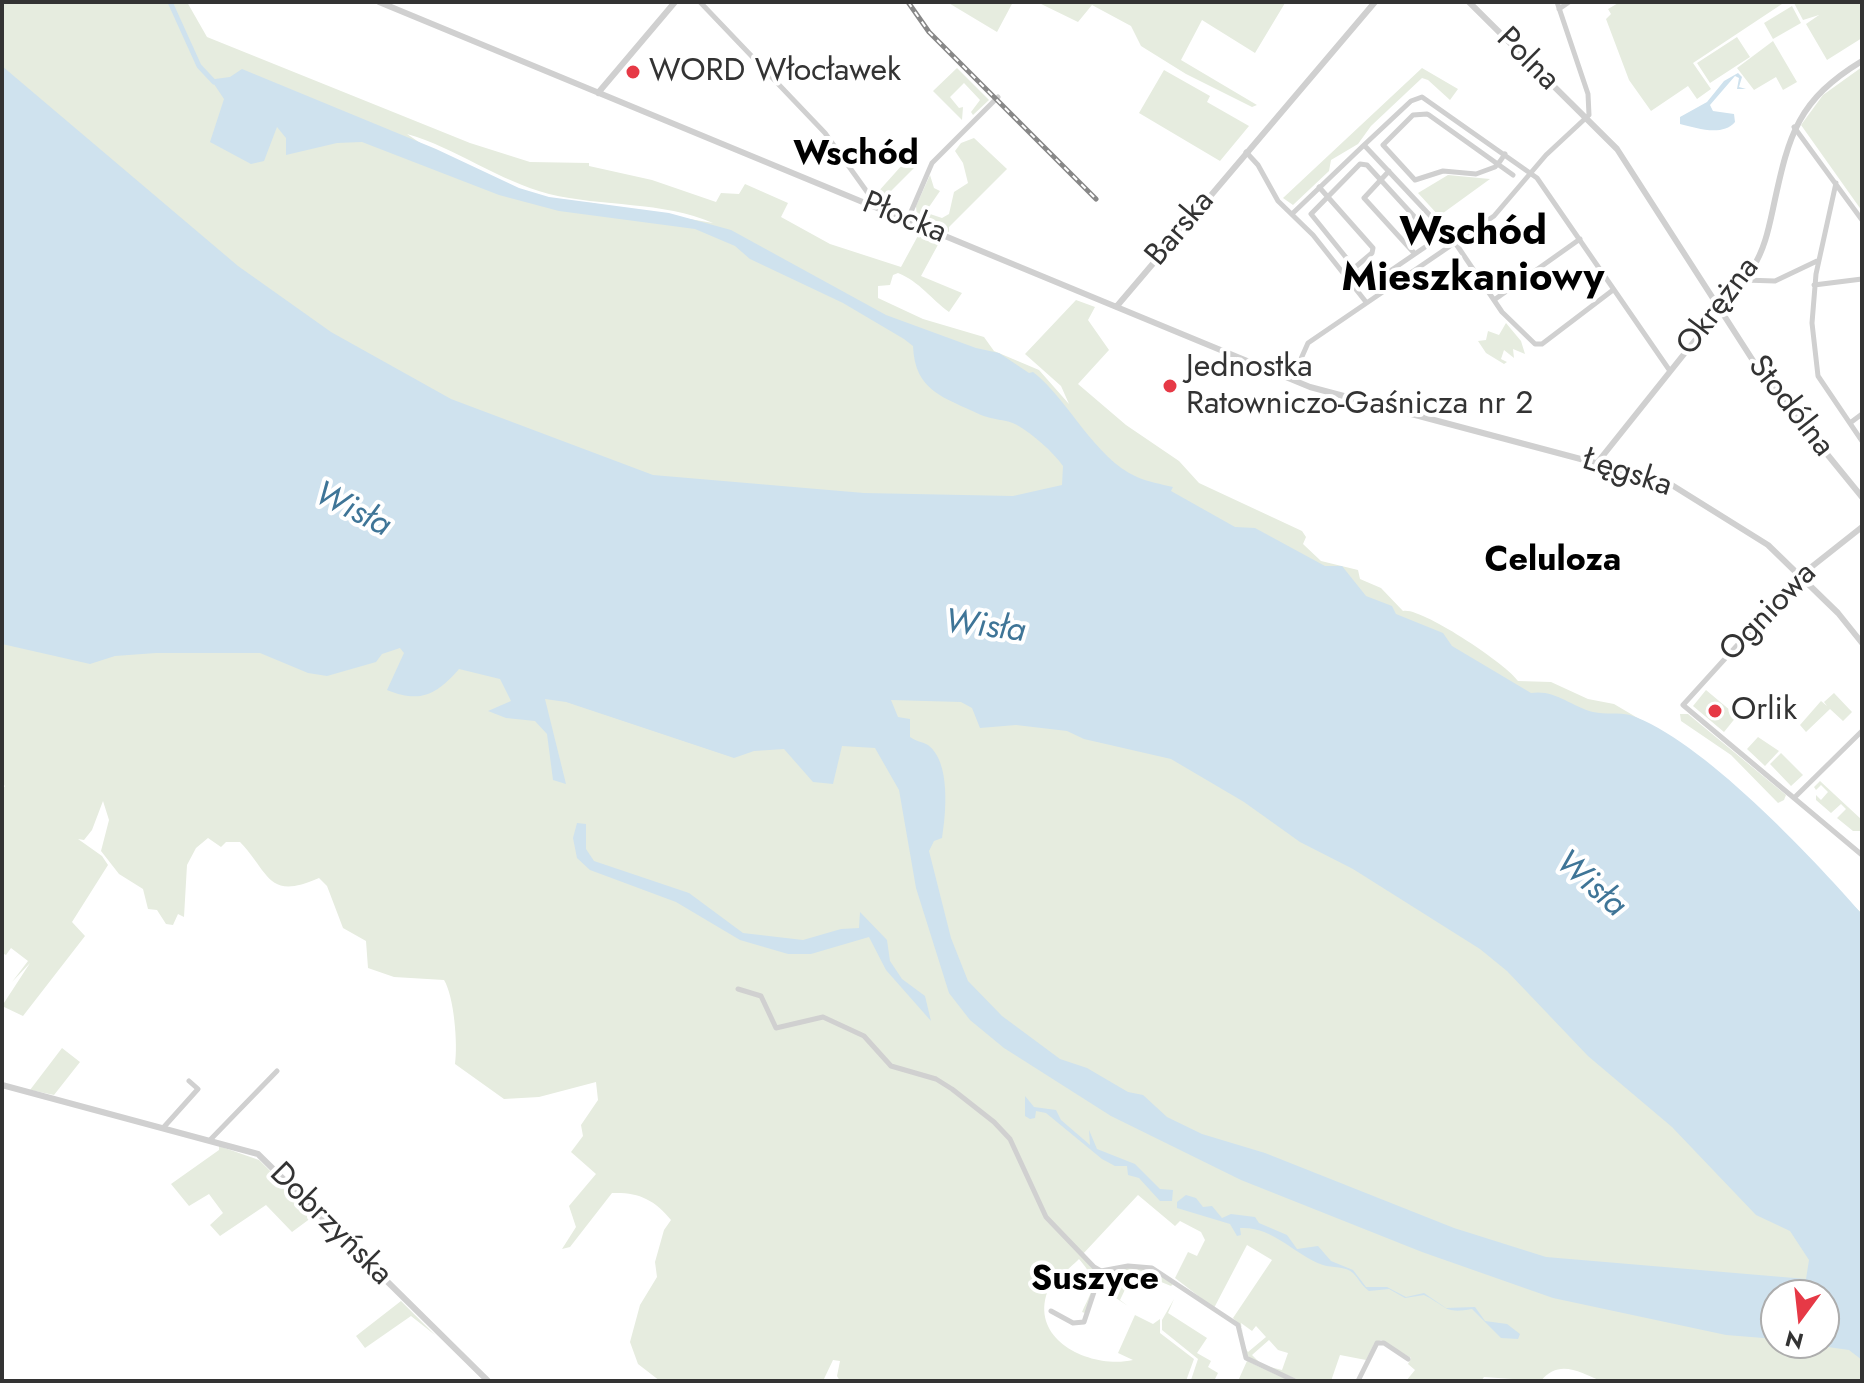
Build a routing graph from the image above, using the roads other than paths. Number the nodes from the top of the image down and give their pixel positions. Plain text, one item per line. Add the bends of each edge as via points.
1 (379, 2) edge
2 (675, 2) edge
3 (700, 2) edge
4 (1375, 2) edge
5 (1469, 2) edge
6 (1569, 2) edge
7 (1558, 5) edge
8 (1862, 61) edge
9 (598, 93) junction
10 (998, 97) dead end
11 (1586, 118) junction
12 (1385, 125) junction
13 (1794, 127) junction
14 (1393, 133) junction
15 (1364, 145) junction
16 (1246, 152) junction
17 (1505, 154) junction
18 (1498, 164) junction
19 (1389, 171) junction
20 (1531, 173) junction
21 (1513, 175) dead end
22 (1380, 179) junction
23 (1412, 179) junction
24 (1836, 183) junction
25 (1319, 187) junction
26 (1404, 188) junction
27 (1327, 195) junction
28 (870, 206) junction
29 (1292, 214) junction
30 (1862, 220) edge
31 (907, 221) junction
32 (1580, 239) junction
33 (1456, 243) junction
34 (1416, 254) junction
35 (1818, 261) junction
36 (1423, 264) junction
37 (1355, 268) junction
38 (1346, 275) junction
39 (1862, 279) edge
40 (1744, 280) junction
41 (1814, 285) junction
42 (1613, 290) junction
43 (1494, 300) junction
44 (1366, 302) junction
45 (1117, 306) junction
46 (1721, 311) junction
47 (1670, 371) junction
48 (1292, 379) junction
49 (1341, 396) joint
50 (1862, 414) edge
51 (1850, 423) junction
52 (1862, 441) edge
53 (1597, 463) junction
54 (1862, 497) edge
55 (1862, 527) edge
56 (1800, 576) junction
57 (1862, 643) edge
58 (1862, 731) edge
59 (1794, 798) junction
60 (1862, 844) edge
61 (1856, 850) junction
62 (1862, 855) edge
63 (738, 989) dead end
64 (277, 1071) dead end
65 (189, 1081) dead end
66 (2, 1085) edge
67 (163, 1128) junction
68 (210, 1140) junction
69 (1101, 1271) junction
70 (1051, 1311) dead end
71 (1408, 1359) dead end
72 (488, 1381) edge
73 (1295, 1381) edge
74 (1358, 1381) edge

1 - 9 street, Płocka
2 - 9 street
3 - 28 street via 829,138 870,196
4 - 16 street, Barska
5 - 11 street, Polna
6 - 7 street
7 - 11 street via 1588,94 1591,109
8 - 13 street, Okrężna via 1821,90
9 - 28 street, Płocka
10 - 31 street via 932,163
11 - 20 street
11 - 46 street, Stodólna via 1621,155
12 - 14 street
12 - 15 street
12 - 17 street via 1413,99 1424,98
13 - 24 street
13 - 40 street, Okrężna via 1767,236
14 - 18 street via 1413,115 1427,114
14 - 23 street via 1383,147
15 - 19 street
15 - 25 street
16 - 29 street
16 - 45 street, Barska
17 - 18 street
17 - 20 street
18 - 21 street
18 - 23 street via 1478,174 1446,170
19 - 22 street
19 - 26 street
20 - 32 street
20 - 33 street via 1502,209
22 - 27 street via 1362,163
22 - 34 street via 1365,199
22 - 34 street via 1432,235 1431,243
23 - 26 street
24 - 30 street
24 - 35 street
25 - 27 street
25 - 29 street
26 - 33 street
27 - 37 street via 1312,208 1311,216
27 - 37 street via 1373,248
28 - 31 street, Płocka
29 - 38 street
31 - 45 street, Płocka
32 - 42 street
32 - 43 street
33 - 36 street
33 - 43 street
34 - 36 street
34 - 37 street via 1371,284
35 - 40 street via 1775,281
35 - 41 street
36 - 44 street
37 - 38 street
38 - 44 street
39 - 41 street
40 - 46 street, Okrężna
41 - 51 street via 1811,318 1818,376
42 - 43 street via 1540,345
42 - 47 street
44 - 48 street via 1308,343
45 - 48 street, Płocka
46 - 47 street, Okrężna
46 - 54 street, Stodólna via 1783,403
47 - 53 street, Okrężna
48 - 49 street, Płocka
49 - 53 street, Łęgska
50 - 51 street
51 - 52 street
53 - 56 street, Łęgska via 1671,484 1763,541
55 - 56 street, Ogniowa
56 - 57 street, Łęgska
56 - 59 street, Ogniowa via 1683,705
58 - 59 street
59 - 61 street
60 - 61 street
61 - 62 street
63 - 69 street via 761,996 776,1028 823,1017 864,1036 891,1066 952,1089 1010,1139 1046,1217
64 - 68 street
65 - 67 street via 198,1089
66 - 67 street, Dobrzyńska
67 - 68 street, Dobrzyńska
68 - 72 street, Dobrzyńska via 261,1156
69 - 70 street via 1084,1322 1073,1323
69 - 73 street via 1136,1266 1162,1272 1238,1325 1246,1358
71 - 74 street via 1377,1343

